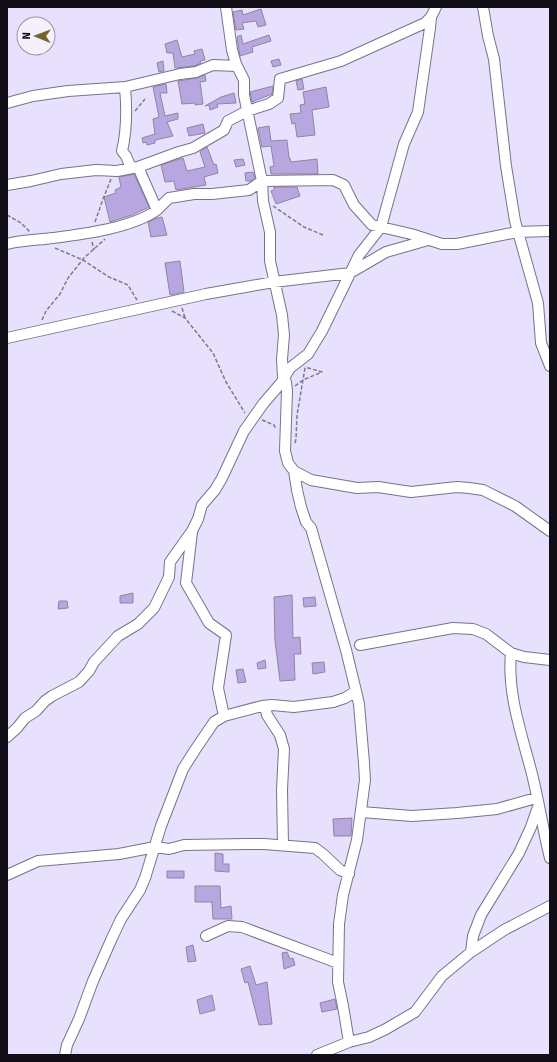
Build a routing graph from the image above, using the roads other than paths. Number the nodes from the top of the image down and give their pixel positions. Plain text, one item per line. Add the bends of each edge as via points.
1 (226, 7) edge
2 (436, 7) edge
3 (483, 7) edge
4 (431, 17) junction
5 (237, 66) junction
6 (125, 87) junction
7 (7, 103) edge
8 (247, 111) junction
9 (135, 167) junction
10 (262, 181) junction
11 (7, 185) edge
12 (157, 210) junction
13 (381, 227) junction
14 (550, 231) edge
15 (518, 232) junction
16 (428, 240) junction
17 (7, 244) edge
18 (350, 273) junction
19 (274, 282) junction
20 (7, 338) edge
21 (550, 366) edge
22 (283, 378) junction
23 (294, 471) junction
24 (192, 531) junction
25 (550, 531) edge
26 (360, 645) dead end
27 (511, 653) junction
28 (550, 660) edge
29 (356, 691) junction
30 (265, 706) junction
31 (224, 716) junction
32 (7, 738) edge
33 (537, 802) junction
34 (361, 812) junction
35 (283, 845) junction
36 (155, 847) junction
37 (550, 858) edge
38 (349, 874) junction
39 (7, 875) edge
40 (550, 906) edge
41 (206, 936) dead end
42 (471, 952) junction
43 (338, 962) junction
44 (349, 1042) junction
45 (65, 1055) edge
46 (317, 1055) edge

1 - 5 street
2 - 4 street
3 - 15 street via 494,59 509,186
4 - 8 street via 341,61 280,79 278,98 269,104
4 - 13 street via 418,112 404,144
5 - 6 street via 214,65 196,72
5 - 8 street via 244,80
6 - 7 street via 68,91
6 - 9 street via 126,135 122,152
8 - 9 street via 228,121 224,130 192,148
8 - 10 street
9 - 11 street via 61,174
9 - 12 street
10 - 12 street via 249,190 170,198
10 - 13 street via 339,181 344,184 361,213 372,225
10 - 19 street
12 - 17 street via 147,217 118,226
13 - 16 street
13 - 18 street via 359,255
14 - 15 street
15 - 16 street via 457,244 442,244
15 - 21 street via 538,303 541,343
16 - 18 street via 386,252
18 - 19 street
18 - 22 street via 308,354 294,364
19 - 20 street
19 - 22 street via 280,301 284,335
22 - 23 street via 287,391 285,451 288,463
22 - 24 street via 238,443 215,490 202,505
23 - 25 street via 318,482 357,488 378,487 411,492 457,487 483,490 515,506
23 - 29 street via 296,490 312,534
24 - 31 street via 186,583 209,623 226,636 218,688
24 - 32 street via 170,562 169,577 154,608 146,617 118,636 79,682 44,702
26 - 27 street via 452,628 473,629 486,634
27 - 28 street
27 - 33 street via 511,682 515,707
29 - 30 street via 333,702
29 - 34 street via 365,780
30 - 31 street
30 - 35 street via 284,749
31 - 36 street via 214,722 184,770
33 - 34 street via 497,809 412,816
33 - 37 street
33 - 42 street via 531,827 519,853 481,914 473,936
34 - 38 street
35 - 36 street via 184,845 169,849
35 - 38 street via 315,848 340,870
36 - 39 street via 119,854 38,861
36 - 45 street via 143,884 121,919 93,981
38 - 43 street via 340,914
40 - 42 street via 504,930
41 - 43 street via 228,926 242,927
42 - 44 street via 442,976 414,1012 386,1029
43 - 44 street via 338,982
44 - 46 street

